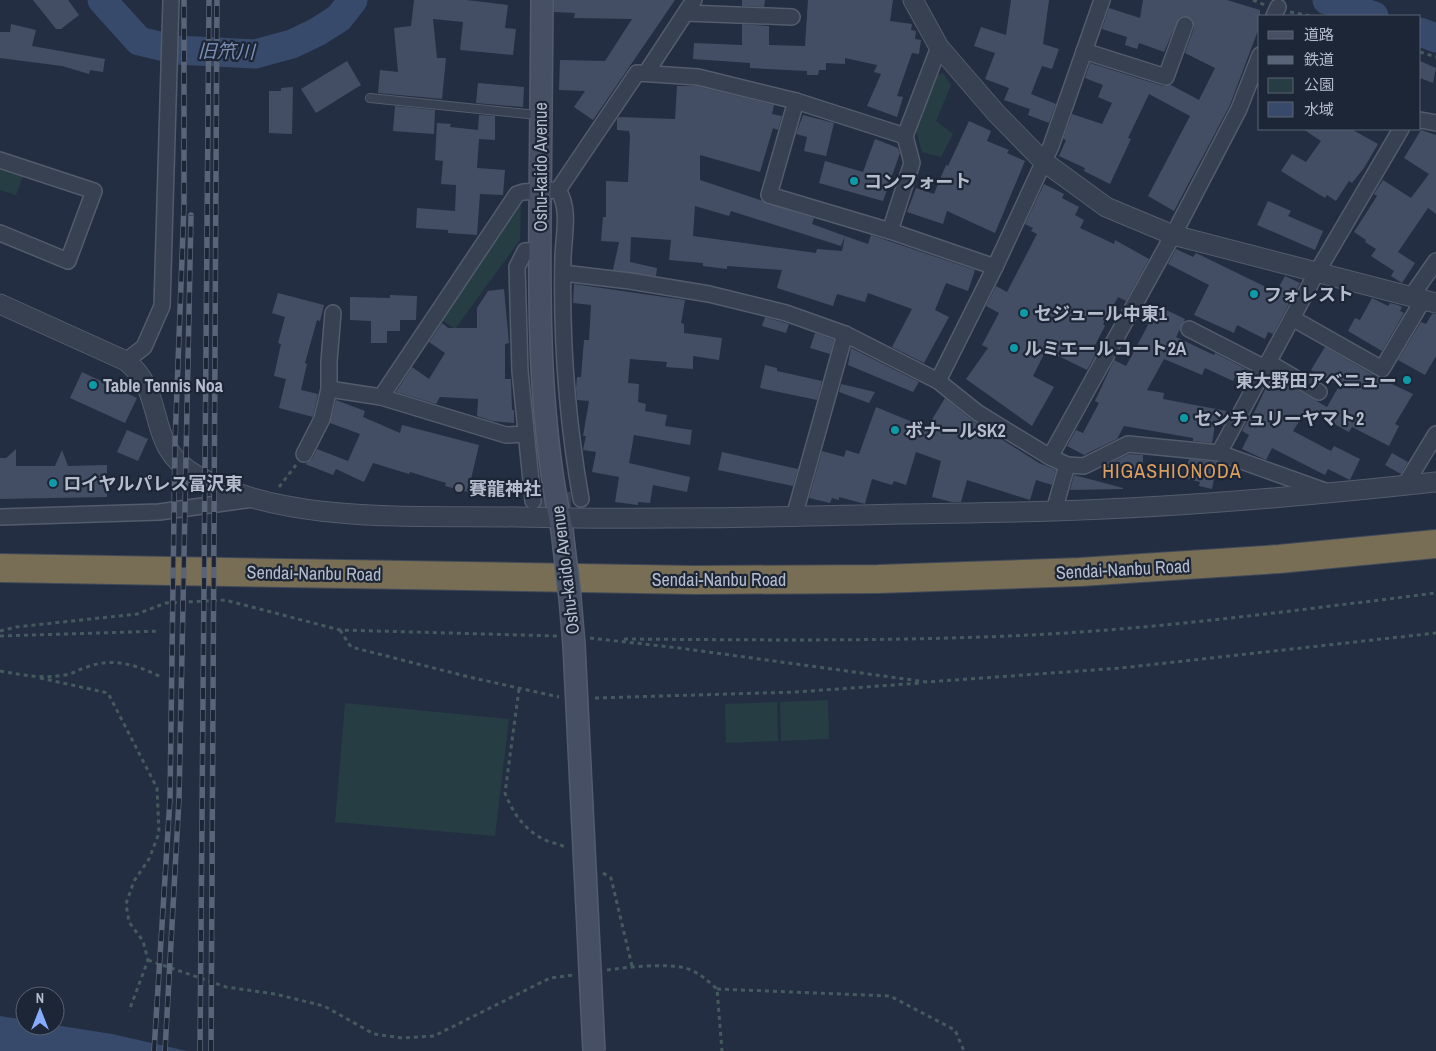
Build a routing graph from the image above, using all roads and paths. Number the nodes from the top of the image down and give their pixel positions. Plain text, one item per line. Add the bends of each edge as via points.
1 (171, 0) edge
2 (542, 0) edge
3 (913, 0) edge
4 (1102, 0) edge
5 (690, 6) edge
6 (792, 17) dead end
7 (1185, 25) dead end
8 (938, 47) junction
9 (1084, 51) junction
10 (1421, 52) edge
11 (1436, 58) edge
12 (1258, 60) edge
13 (646, 74) junction
14 (370, 98) dead end
15 (796, 101) junction
16 (540, 115) junction
17 (1421, 120) edge
18 (1436, 123) edge
19 (1400, 130) edge
20 (905, 136) junction
21 (0, 160) edge
22 (1043, 161) junction
23 (549, 191) junction
24 (890, 231) junction
25 (0, 233) edge
26 (1173, 234) junction
27 (540, 250) junction
28 (1436, 261) edge
29 (995, 267) junction
30 (1317, 272) junction
31 (563, 273) junction
32 (1423, 300) edge
33 (0, 304) edge
34 (334, 313) dead end
35 (1292, 318) junction
36 (1189, 329) dead end
37 (845, 334) junction
38 (126, 361) junction
39 (1266, 365) junction
40 (938, 382) junction
41 (329, 389) junction
42 (1319, 392) dead end
43 (381, 397) junction
44 (526, 434) junction
45 (1436, 434) edge
46 (1219, 453) junction
47 (304, 454) joint
48 (1050, 457) junction
49 (1067, 465) junction
50 (1436, 482) edge
51 (1405, 485) junction
52 (1328, 492) junction
53 (581, 499) dead end
54 (263, 500) junction
55 (533, 501) dead end
56 (1054, 512) junction
57 (0, 517) edge
58 (794, 517) junction
59 (560, 524) junction
60 (1436, 544) edge
61 (0, 568) edge
62 (1436, 593) edge
63 (160, 630) dead end
64 (340, 630) junction
65 (0, 631) edge
66 (1436, 633) edge
67 (0, 636) edge
68 (608, 639) junction
69 (574, 640) junction
70 (0, 671) edge
71 (161, 677) dead end
72 (40, 678) junction
73 (927, 682) junction
74 (519, 689) junction
75 (566, 697) dead end
76 (594, 698) dead end
77 (572, 852) dead end
78 (595, 868) dead end
79 (148, 960) junction
80 (632, 966) junction
81 (605, 970) dead end
82 (578, 974) dead end
83 (717, 989) junction
84 (129, 1012) dead end
85 (594, 1051) edge
86 (722, 1051) edge
87 (964, 1051) edge

1 - 38 street via 162,306 144,346
2 - 16 main road, Oshu-kaido Avenue
3 - 8 street
4 - 9 street
5 - 6 street
5 - 13 street
7 - 9 street via 1166,77
8 - 20 street
8 - 22 street
9 - 22 street
10 - 11 path
12 - 26 street via 1239,109
13 - 15 street via 698,77
13 - 23 street via 637,73
14 - 16 lane
15 - 20 street
15 - 24 street via 768,195
16 - 23 main road, Oshu-kaido Avenue
17 - 18 street
19 - 30 street
20 - 24 street via 912,163
21 - 25 street via 94,191 68,261
22 - 26 street via 1106,207
22 - 29 street
23 - 27 main road, Oshu-kaido Avenue
23 - 31 street via 565,201
23 - 43 street via 517,194
24 - 29 street
26 - 30 street
26 - 48 street
27 - 44 street via 526,251 517,267 520,370
27 - 59 main road, Oshu-kaido Avenue via 543,388
28 - 32 street
29 - 40 street
30 - 32 street
30 - 35 street
31 - 37 street via 709,294 786,313
31 - 53 street via 565,357 573,452
32 - 35 street via 1382,369
33 - 38 street
34 - 41 street
35 - 39 street
36 - 39 street
37 - 40 street
37 - 58 street
38 - 54 street via 139,371 150,390 158,431 166,448 180,465 226,490
39 - 42 street
39 - 46 street
40 - 48 street via 978,413
41 - 43 street
41 - 47 street via 322,419
43 - 44 street via 506,435
44 - 55 street
45 - 51 street
46 - 49 street via 1128,444 1084,466
46 - 52 street
47 - 54 path
48 - 49 street
49 - 56 street
50 - 51 street
51 - 52 street
52 - 56 street
54 - 57 street via 159,512
54 - 59 street via 336,513
56 - 58 street
58 - 59 street
59 - 69 main road, Oshu-kaido Avenue, bridge
60 - 61 highway, Sendai-Nanbu Road via 1279,559 1080,572 878,579 695,580
62 - 68 path via 1066,633 884,641
63 - 67 path
64 - 65 path via 225,600 166,603 137,614
64 - 69 path
64 - 74 path via 351,648
66 - 73 path via 1149,665
68 - 69 path
68 - 73 path
69 - 85 main road, Oshu-kaido Avenue, bridge
70 - 72 path
71 - 72 path via 142,667 117,662 88,666 68,675
72 - 79 path via 108,692 157,788 159,833 126,904 128,922 143,941
73 - 76 path via 796,692
74 - 75 path
74 - 77 path via 505,793 511,808 526,827 542,839
78 - 80 path via 611,878
79 - 82 path via 226,987 324,1006 374,1034 402,1038 434,1036 550,978
79 - 84 path
80 - 81 path
80 - 83 path via 684,968 703,976
83 - 86 path
83 - 87 path via 890,996 955,1030

